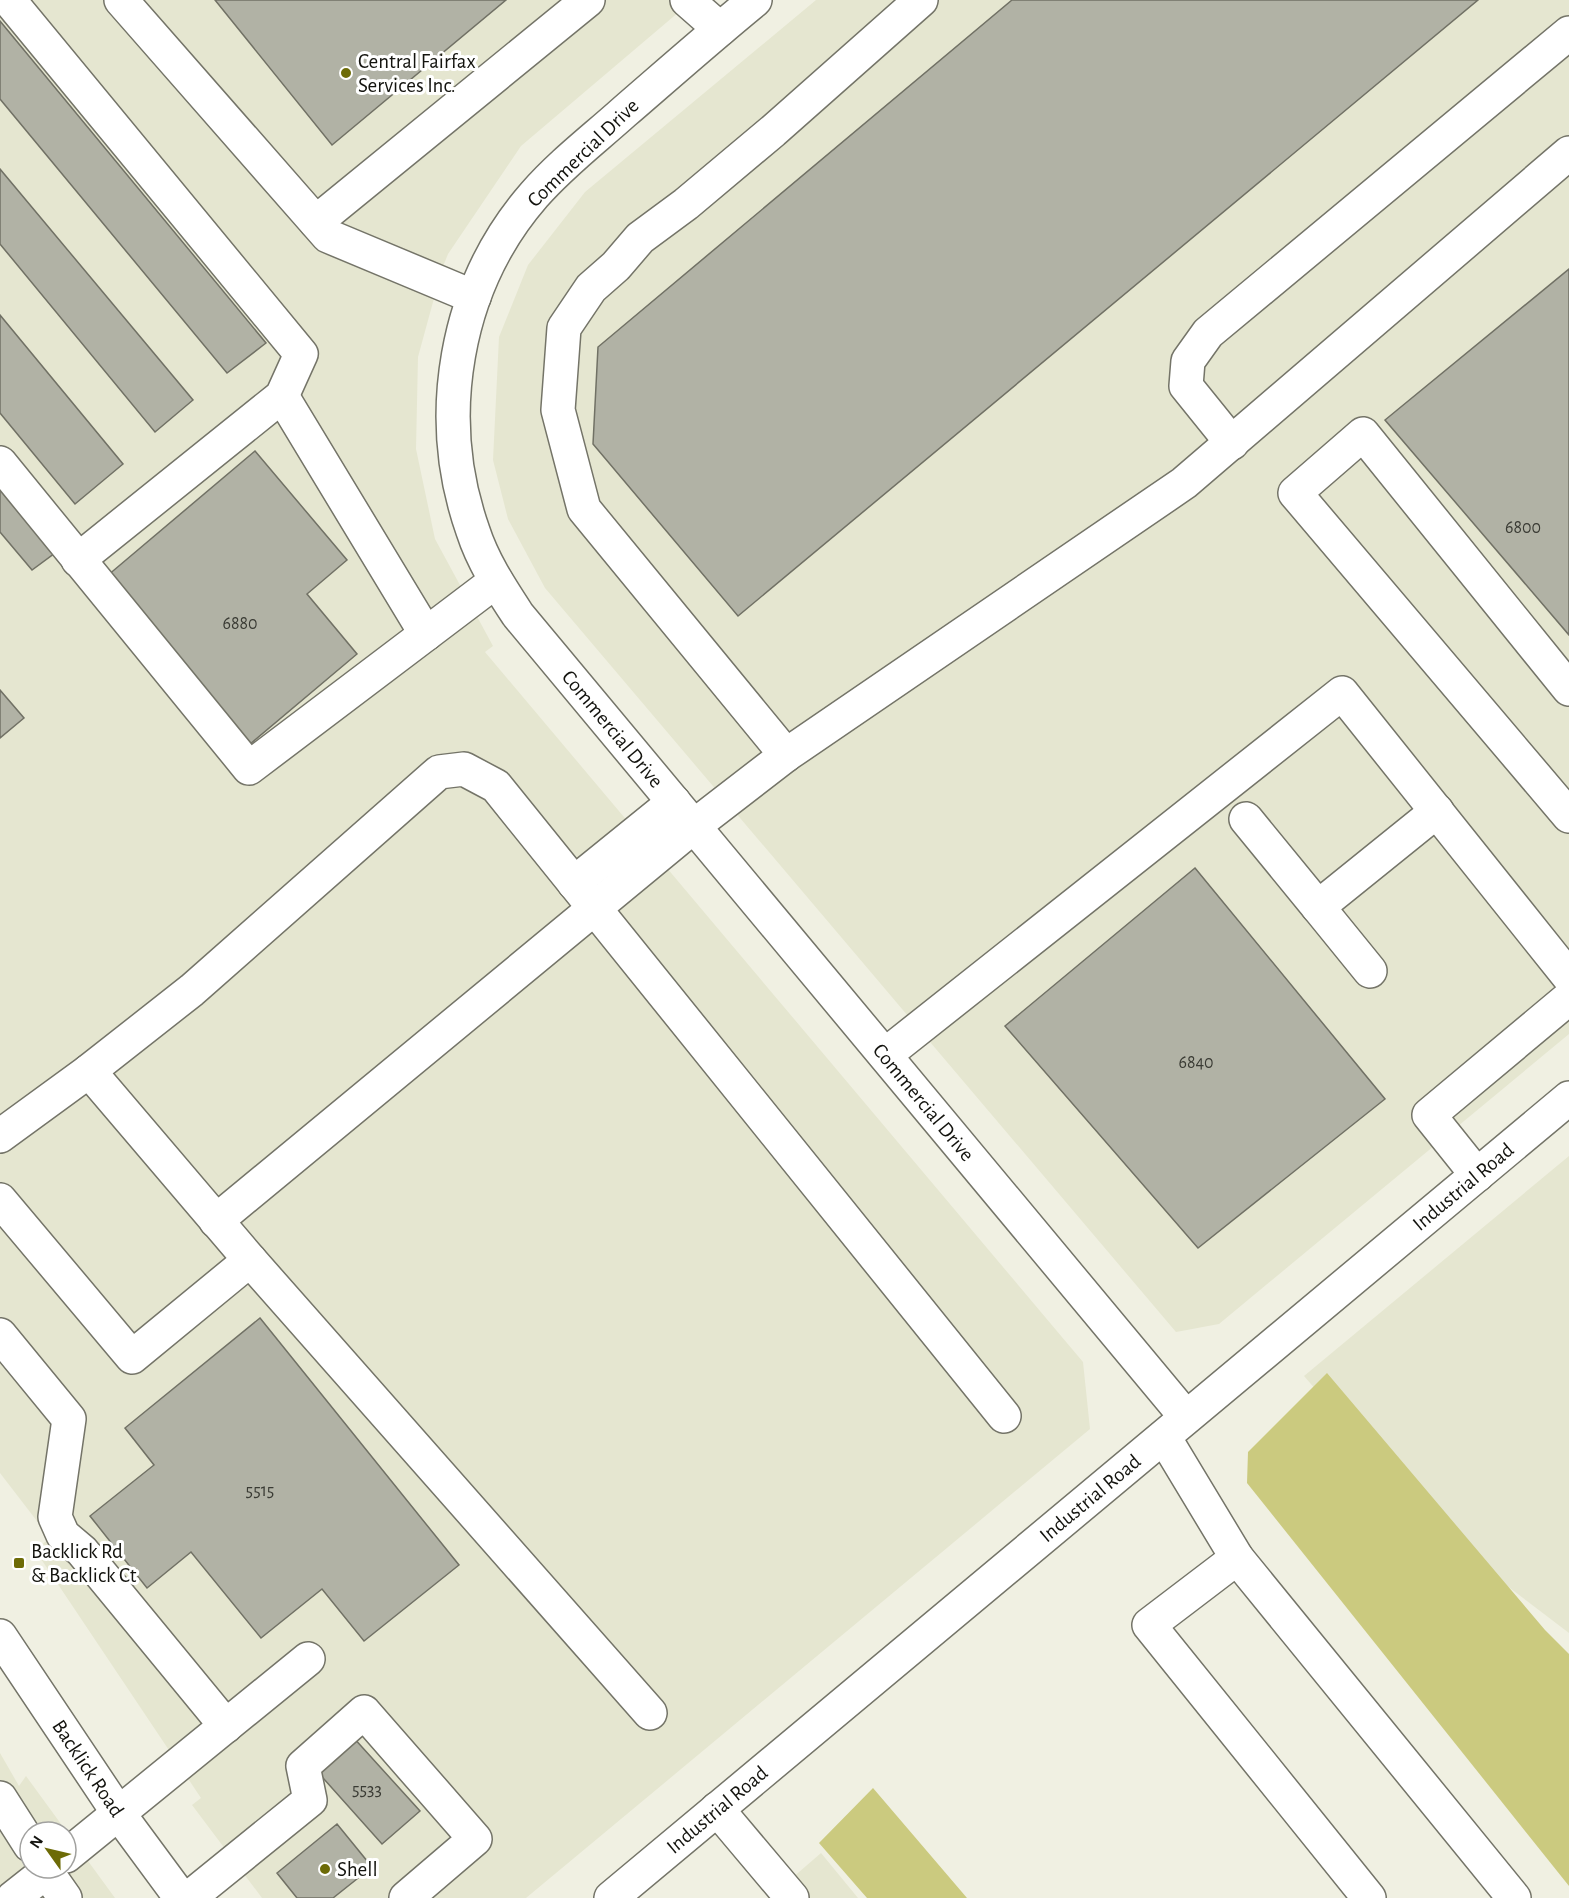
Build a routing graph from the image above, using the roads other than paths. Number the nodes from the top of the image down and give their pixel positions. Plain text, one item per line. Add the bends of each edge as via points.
1 (9, 0) edge
2 (121, 0) edge
3 (588, 0) edge
4 (687, 0) edge
5 (756, 0) edge
6 (921, 0) edge
7 (720, 29) junction
8 (1569, 33) edge
9 (1569, 153) edge
10 (316, 222) junction
11 (474, 297) junction
12 (282, 396) junction
13 (1232, 443) junction
14 (0, 463) edge
15 (78, 560) junction
16 (496, 581) junction
17 (426, 634) junction
18 (1569, 689) edge
19 (786, 755) junction
20 (1437, 811) junction
21 (684, 814) junction
22 (1569, 816) edge
23 (1246, 819) dead end
24 (574, 883) junction
25 (1318, 907) junction
26 (595, 910) junction
27 (1370, 971) dead end
28 (1569, 977) edge
29 (1569, 998) edge
30 (885, 1055) junction
31 (88, 1071) junction
32 (1569, 1098) edge
33 (0, 1136) edge
34 (1477, 1174) junction
35 (0, 1200) edge
36 (216, 1221) junction
37 (250, 1260) junction
38 (0, 1335) edge
39 (1004, 1416) dead end
40 (1175, 1427) junction
41 (1237, 1558) junction
42 (0, 1636) edge
43 (309, 1659) dead end
44 (650, 1713) dead end
45 (226, 1726) junction
46 (0, 1798) edge
47 (717, 1809) junction
48 (119, 1814) junction
49 (18, 1822) edge
50 (78, 1842) edge
51 (30, 1880) edge
52 (56, 1880) edge
53 (13, 1898) edge
54 (65, 1898) edge
55 (181, 1898) edge
56 (189, 1898) edge
57 (406, 1898) edge
58 (611, 1898) edge
59 (792, 1898) edge
60 (1370, 1898) edge
61 (1514, 1898) edge

1 - 12 street via 301,354
2 - 10 street
3 - 10 street
4 - 7 street
5 - 7 street, Commercial Drive
6 - 19 street via 686,204 640,238 591,288 564,328 558,410 584,509
7 - 11 street, Commercial Drive via 572,157 534,195 502,238
8 - 13 street via 1208,333 1188,361 1186,386
9 - 13 street
10 - 11 street via 328,236
11 - 16 street, Commercial Drive via 457,362 454,451 461,493
12 - 15 street
12 - 17 street
13 - 19 street via 1175,489
14 - 15 street
15 - 17 street via 249,768
16 - 17 street
16 - 21 street, Commercial Drive via 518,615
18 - 22 street via 1363,434 1295,493
19 - 21 street
20 - 25 street
20 - 28 street
20 - 30 street via 1342,693
21 - 24 street
21 - 26 street
21 - 30 street, Commercial Drive
23 - 25 street
24 - 26 street
24 - 31 street via 496,786 464,769 439,772 192,990
25 - 27 street
26 - 36 street
26 - 39 street
29 - 34 street via 1429,1115
30 - 40 street, Commercial Drive
31 - 33 street
31 - 36 street
32 - 34 street, Industrial Road
34 - 40 street, Industrial Road
35 - 37 street via 132,1357
36 - 37 street
37 - 44 street
38 - 45 street via 69,1419 55,1517 63,1535 82,1551
40 - 41 street, Commercial Drive
40 - 47 street, Industrial Road
41 - 60 street via 1149,1625
41 - 61 street, Commercial Drive
42 - 48 street, Backlick Road
43 - 45 street
45 - 48 street
46 - 49 street
47 - 58 street, Industrial Road
47 - 59 street
48 - 50 street
48 - 55 street, Backlick Road
51 - 53 street
52 - 54 street
56 - 57 street via 309,1800 303,1766 364,1712 475,1839

